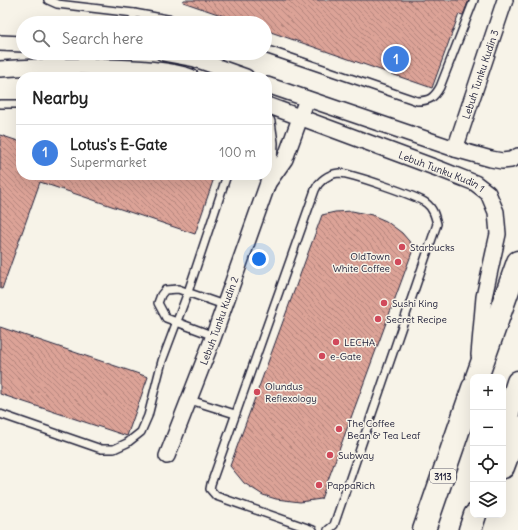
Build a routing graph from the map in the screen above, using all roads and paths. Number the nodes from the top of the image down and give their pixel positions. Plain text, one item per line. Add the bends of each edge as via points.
1 (48, 0) edge
2 (474, 0) edge
3 (505, 0) edge
4 (134, 13) junction
5 (133, 16) edge
6 (150, 16) edge
7 (0, 43) edge
8 (16, 44) edge
9 (272, 51) edge
10 (198, 60) edge
11 (0, 69) edge
12 (165, 72) edge
13 (232, 72) edge
14 (272, 87) edge
15 (307, 99) junction
16 (0, 104) edge
17 (16, 104) edge
18 (272, 107) edge
19 (300, 118) junction
20 (455, 149) junction
21 (518, 156) edge
22 (272, 177) edge
23 (224, 180) edge
24 (268, 180) edge
25 (270, 180) edge
26 (268, 183) junction
27 (518, 262) edge
28 (188, 292) junction
29 (224, 305) junction
30 (176, 322) junction
31 (214, 336) junction
32 (477, 374) edge
33 (478, 374) edge
34 (518, 382) edge
35 (470, 397) edge
36 (190, 400) junction
37 (0, 414) edge
38 (235, 414) junction
39 (506, 420) edge
40 (518, 427) edge
41 (518, 438) edge
42 (166, 456) dead end
43 (506, 460) edge
44 (506, 462) edge
45 (313, 530) edge
46 (328, 530) edge
47 (424, 530) edge

1 - 4 lane via 57,4
2 - 9 lane via 440,87 435,96 427,101 417,101
3 - 20 street, Lebuh Tunku Kudin 3
4 - 5 lane
4 - 6 lane
7 - 8 street
10 - 13 street
11 - 12 street via 67,65
14 - 15 street
15 - 19 street, Lebuh Tunku Kudin 2
15 - 20 street
16 - 17 lane
18 - 19 street, Lebuh Tunku Kudin 1
19 - 22 street, Lebuh Tunku Kudin 2 via 285,159
19 - 32 street, Lebuh Tunku Kudin 1 via 449,172 475,183 488,192 496,212 498,234 484,297
20 - 21 street via 502,161
23 - 28 lane
24 - 26 street, Lebuh Tunku Kudin 2
25 - 26 street, Lebuh Tunku Kudin 2
26 - 29 street, Lebuh Tunku Kudin 2
27 - 33 highway, 3113
28 - 29 lane
28 - 30 lane
28 - 30 lane via 171,288 161,295 158,303 160,309 166,318
29 - 31 street, Lebuh Tunku Kudin 2
30 - 31 lane
30 - 37 lane via 162,361 148,416 141,432 128,443 114,449 101,449
31 - 36 street, Lebuh Tunku Kudin 2
34 - 39 highway
35 - 47 highway, 3113
36 - 38 lane
36 - 42 street, Lebuh Tunku Kudin 2
38 - 45 lane via 211,484 213,493
38 - 46 lane via 320,182 337,173 348,174 426,202 434,212 436,231 334,525
40 - 43 highway
41 - 44 highway

